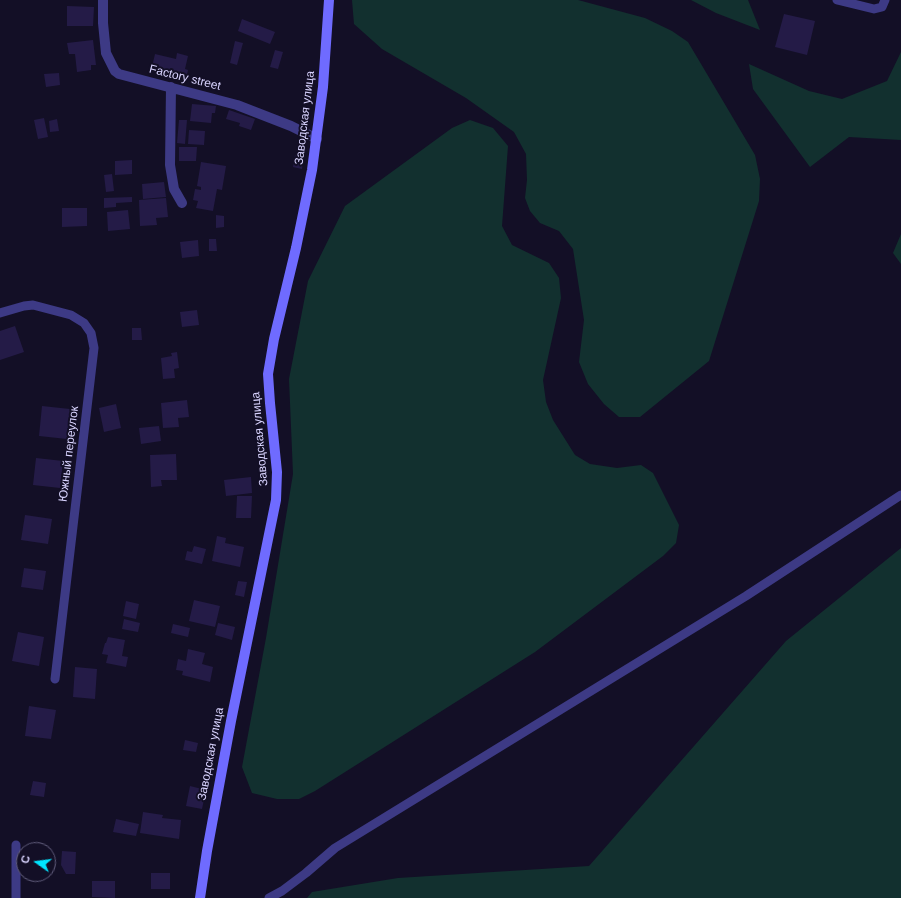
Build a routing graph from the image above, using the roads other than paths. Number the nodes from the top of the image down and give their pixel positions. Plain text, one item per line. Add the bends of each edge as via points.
1 (104, 0) edge
2 (329, 0) edge
3 (837, 0) edge
4 (885, 0) edge
5 (171, 87) junction
6 (317, 139) junction
7 (182, 203) dead end
8 (0, 313) edge
9 (901, 495) edge
10 (55, 679) dead end
11 (16, 882) edge
12 (16, 898) edge
13 (200, 898) edge
14 (269, 898) edge

1 - 5 street, Factory street via 106,53 115,71 127,77
2 - 6 street, Заводская улица
3 - 4 lane via 874,9 882,7
5 - 6 street, Factory street via 237,105
5 - 7 street via 170,165 174,189
6 - 13 street, Заводская улица via 307,197 268,374 278,472 276,500 229,728
8 - 10 lane, Южный переулок via 33,305 71,315 88,328 94,348
9 - 14 lane via 739,600 335,848 306,873
11 - 12 lane

